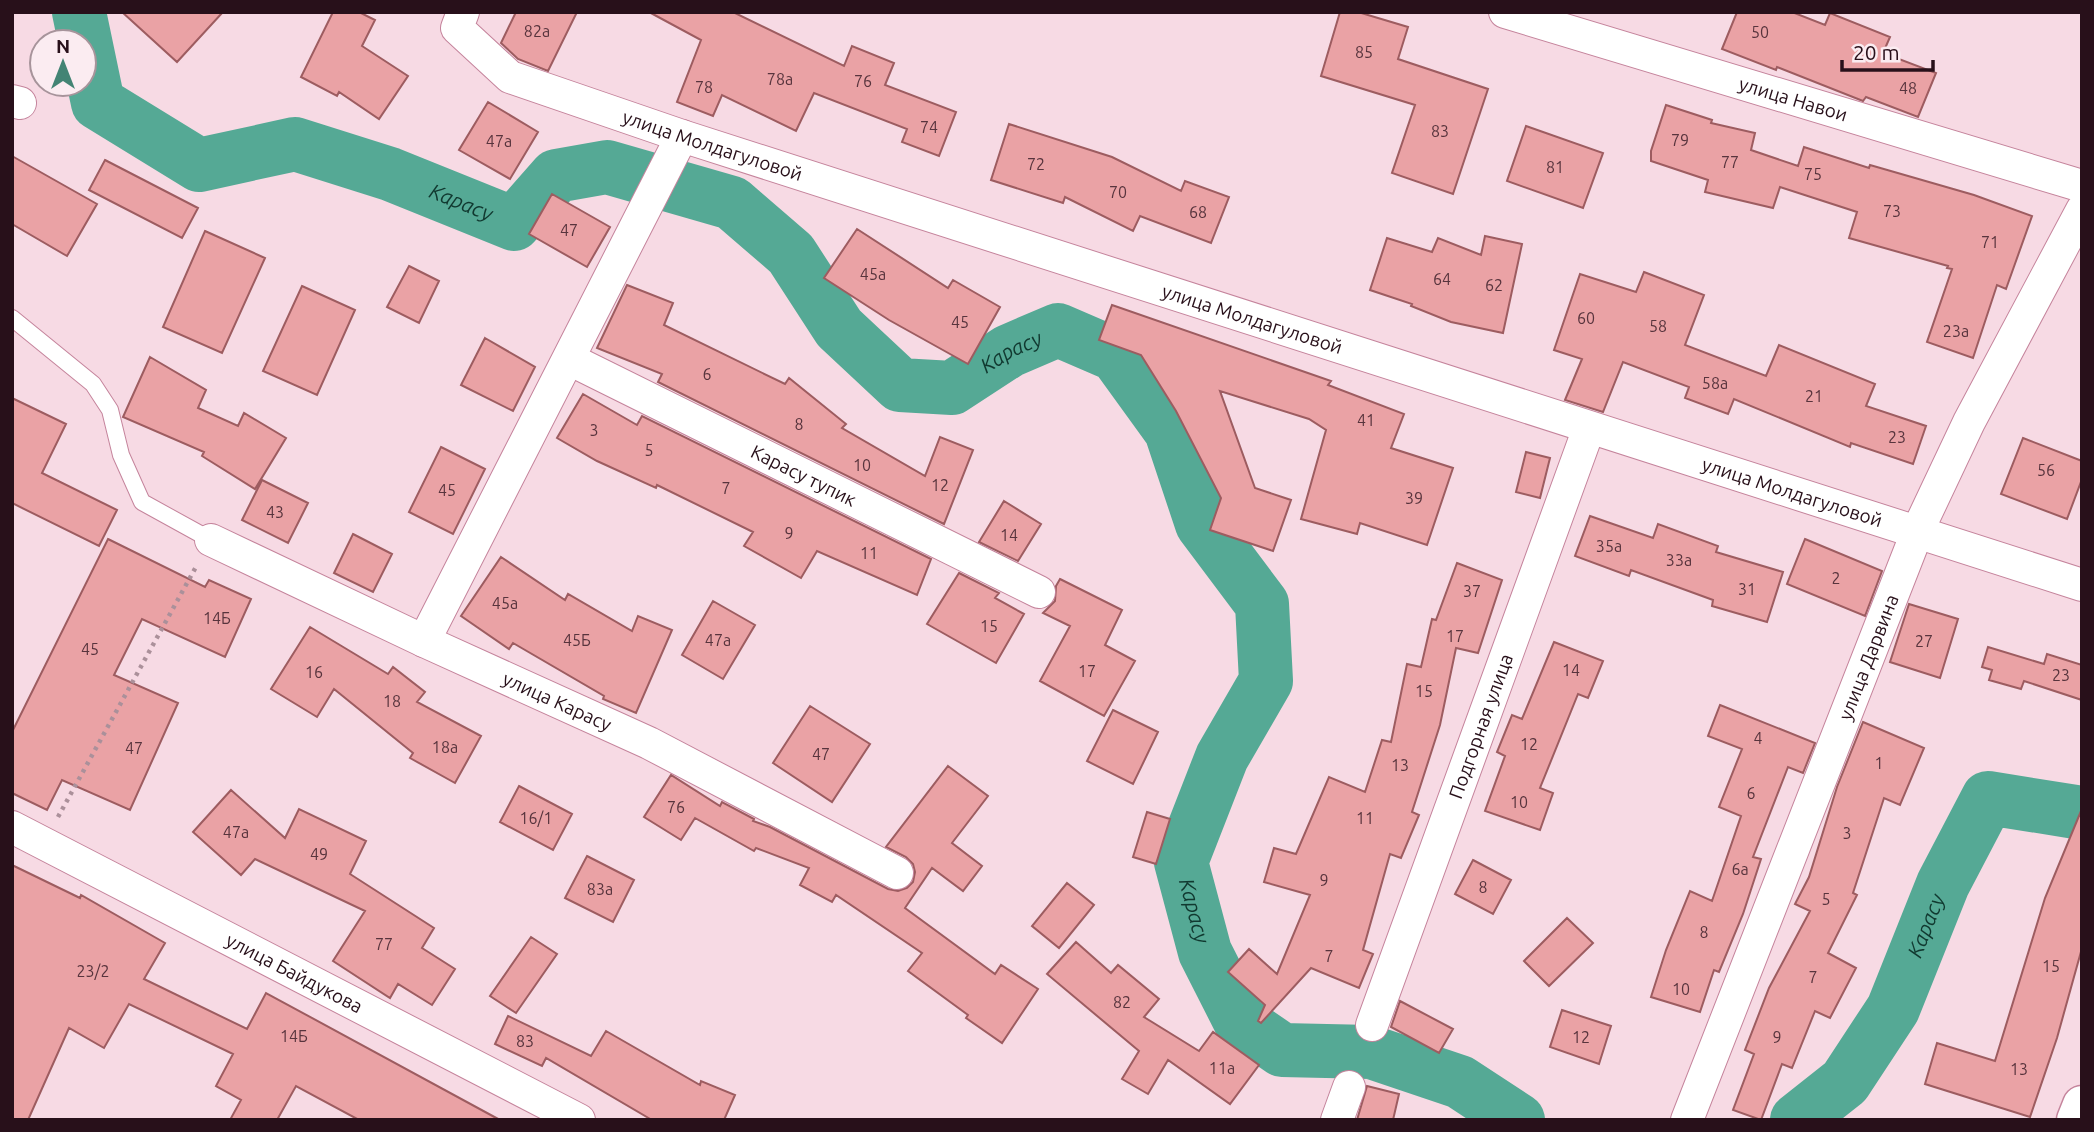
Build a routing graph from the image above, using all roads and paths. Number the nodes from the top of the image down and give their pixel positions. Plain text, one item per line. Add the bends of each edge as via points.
1 (463, 12) edge
2 (1504, 12) edge
3 (682, 136) junction
4 (2082, 186) edge
5 (2082, 210) edge
6 (12, 318) edge
7 (569, 359) junction
8 (1589, 428) junction
9 (1918, 530) junction
10 (211, 540) junction
11 (2082, 585) edge
12 (1039, 592) dead end
13 (424, 640) junction
14 (12, 827) edge
15 (44, 843) junction
16 (897, 873) dead end
17 (1372, 1025) dead end
18 (1349, 1087) dead end
19 (2082, 1105) edge
20 (579, 1120) edge
21 (1337, 1120) edge
22 (1687, 1120) edge
23 (2076, 1120) edge

1 - 3 street, улица Молдагуловой via 457,28 510,77
2 - 4 street, улица Навои
3 - 7 street
3 - 8 street, улица Молдагуловой
5 - 9 street, улица Дарвина via 1969,422
6 - 10 lane via 93,384 110,410 121,455 142,502
7 - 12 street, Карасу тупик
7 - 13 street
8 - 9 street, улица Молдагуловой
8 - 17 street, Подгорная улица
9 - 11 street, улица Молдагуловой
9 - 22 street, улица Дарвина
10 - 13 street, улица Карасу
10 - 15 path
13 - 16 street, улица Карасу via 649,743
14 - 15 street, улица Байдукова
15 - 20 street, улица Байдукова
18 - 21 street
19 - 23 street

